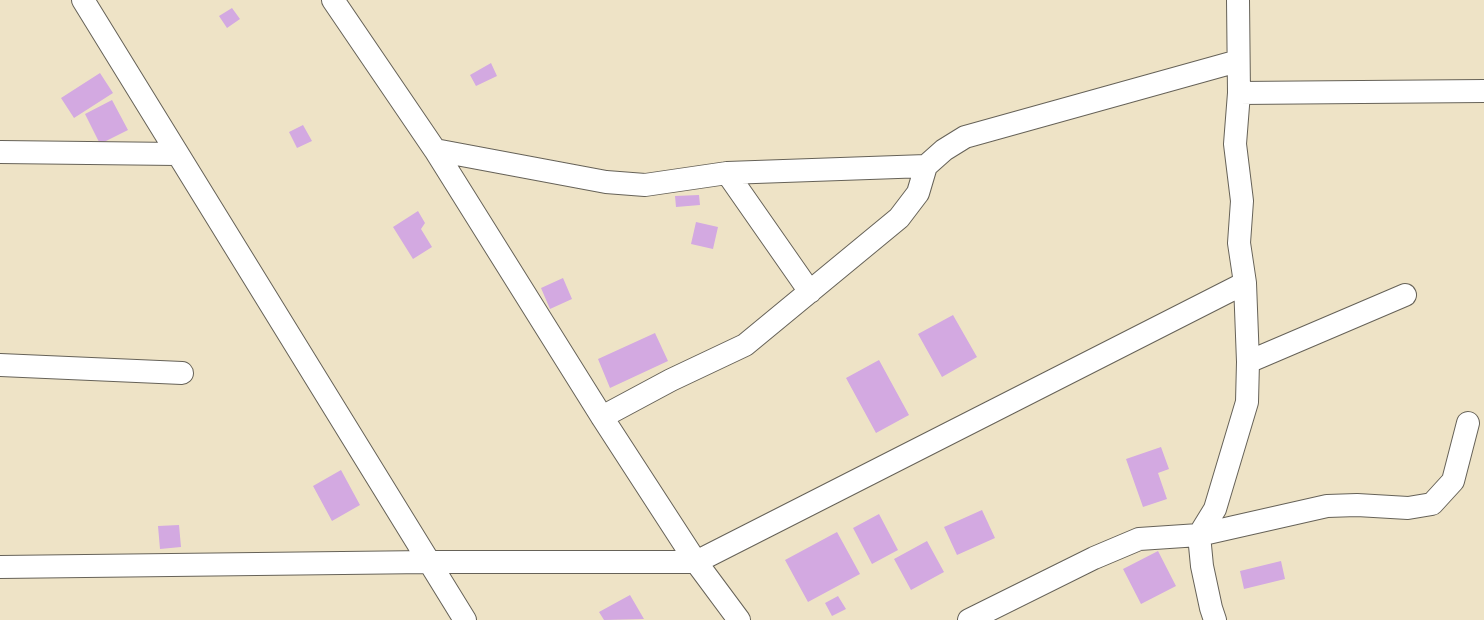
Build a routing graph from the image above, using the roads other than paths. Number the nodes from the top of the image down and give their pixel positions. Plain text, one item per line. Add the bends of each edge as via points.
1 (83, 0) edge
2 (333, 0) edge
3 (1238, 0) edge
4 (1238, 61) junction
5 (1484, 91) edge
6 (1239, 93) junction
7 (435, 150) junction
8 (0, 152) edge
9 (177, 154) junction
10 (926, 166) junction
11 (727, 173) junction
12 (1245, 283) junction
13 (810, 292) junction
14 (1405, 295) dead end
15 (1248, 362) junction
16 (0, 365) edge
17 (182, 373) dead end
18 (602, 418) junction
19 (1468, 424) dead end
20 (1199, 535) junction
21 (428, 562) junction
22 (696, 562) junction
23 (0, 567) edge
24 (1002, 613) edge
25 (465, 620) edge
26 (740, 620) edge
27 (969, 620) edge
28 (1215, 620) edge

1 - 9 street
2 - 7 street
3 - 4 street
4 - 6 street
4 - 10 street via 965,137 944,150
5 - 6 street
6 - 12 street via 1235,144 1242,201 1239,243
7 - 11 street via 606,182 645,185
7 - 18 street
8 - 9 street
9 - 21 street
10 - 11 street
10 - 13 street via 918,193 899,218
11 - 13 street
12 - 15 street
12 - 22 street
13 - 18 street via 745,345 671,380
14 - 15 street
15 - 20 street via 1247,402 1215,509
16 - 17 street
18 - 22 street
19 - 20 street via 1453,482 1432,504 1408,508 1327,506
20 - 24 street via 1139,539 1094,558
20 - 28 street via 1202,566
21 - 22 street
21 - 23 street
21 - 25 street
22 - 26 street
24 - 27 street

